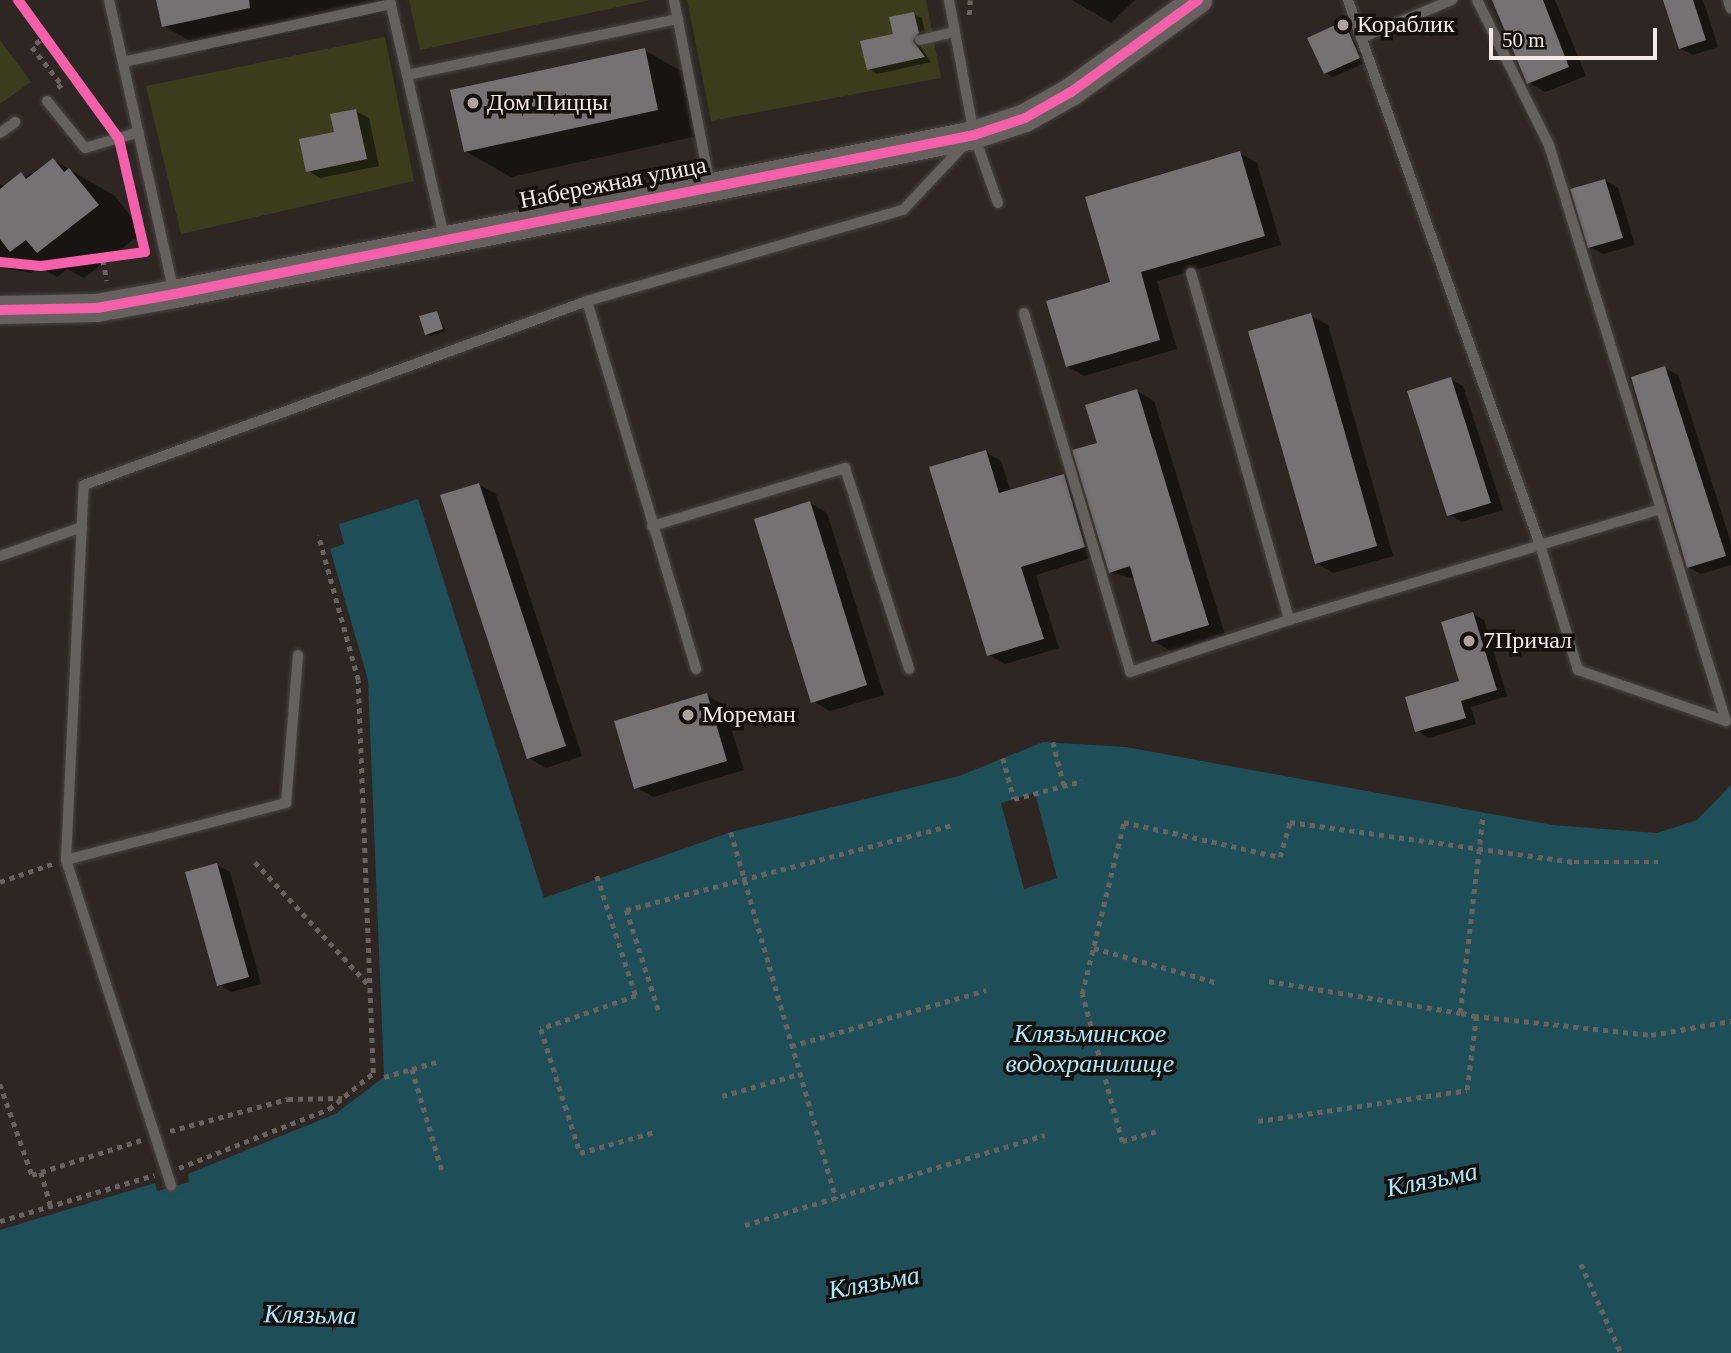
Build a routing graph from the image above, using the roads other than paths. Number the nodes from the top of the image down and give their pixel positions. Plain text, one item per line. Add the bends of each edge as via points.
1 (109, 0) edge
2 (674, 0) edge
3 (950, 0) edge
4 (1198, 0) edge
5 (1348, 0) edge
6 (1452, 0) edge
7 (1477, 0) edge
8 (1728, 0) edge
9 (391, 2) edge
10 (1731, 9) edge
11 (678, 19) junction
12 (955, 32) junction
13 (1361, 37) junction
14 (920, 40) dead end
15 (123, 62) junction
16 (407, 75) junction
17 (47, 101) dead end
18 (15, 122) dead end
19 (0, 132) edge
20 (139, 132) junction
21 (974, 135) junction
22 (710, 185) junction
23 (998, 203) dead end
24 (444, 237) junction
25 (1191, 273) dead end
26 (175, 294) junction
27 (587, 302) junction
28 (0, 310) edge
29 (1024, 313) dead end
30 (1661, 509) junction
31 (652, 526) junction
32 (82, 527) junction
33 (1540, 545) junction
34 (0, 556) edge
35 (1289, 620) junction
36 (298, 655) dead end
37 (696, 669) dead end
38 (909, 669) dead end
39 (66, 860) junction
40 (171, 1185) dead end

1 - 15 lane
2 - 11 lane
3 - 12 lane
4 - 21 street, Набережная улица via 1071,92 1025,118
5 - 13 lane
6 - 13 lane
7 - 30 lane via 1549,145
8 - 10 lane
9 - 15 lane
9 - 16 lane
11 - 16 lane
11 - 22 lane
12 - 14 lane
12 - 21 lane
13 - 33 lane
15 - 20 lane
16 - 24 lane
17 - 20 lane via 85,148
18 - 19 lane
20 - 26 lane
21 - 22 street, Набережная улица
21 - 23 lane
21 - 27 lane via 903,210
22 - 24 street, Набережная улица
24 - 26 street, Набережная улица
25 - 35 lane
26 - 28 street, Набережная улица via 97,308
27 - 31 lane
27 - 32 lane via 84,485
29 - 35 lane via 1130,672
30 - 33 lane
30 - 33 lane via 1726,721 1578,670
31 - 37 lane
31 - 38 lane via 845,468
32 - 34 lane
32 - 39 lane
33 - 35 lane
36 - 39 lane via 286,803
39 - 40 lane

